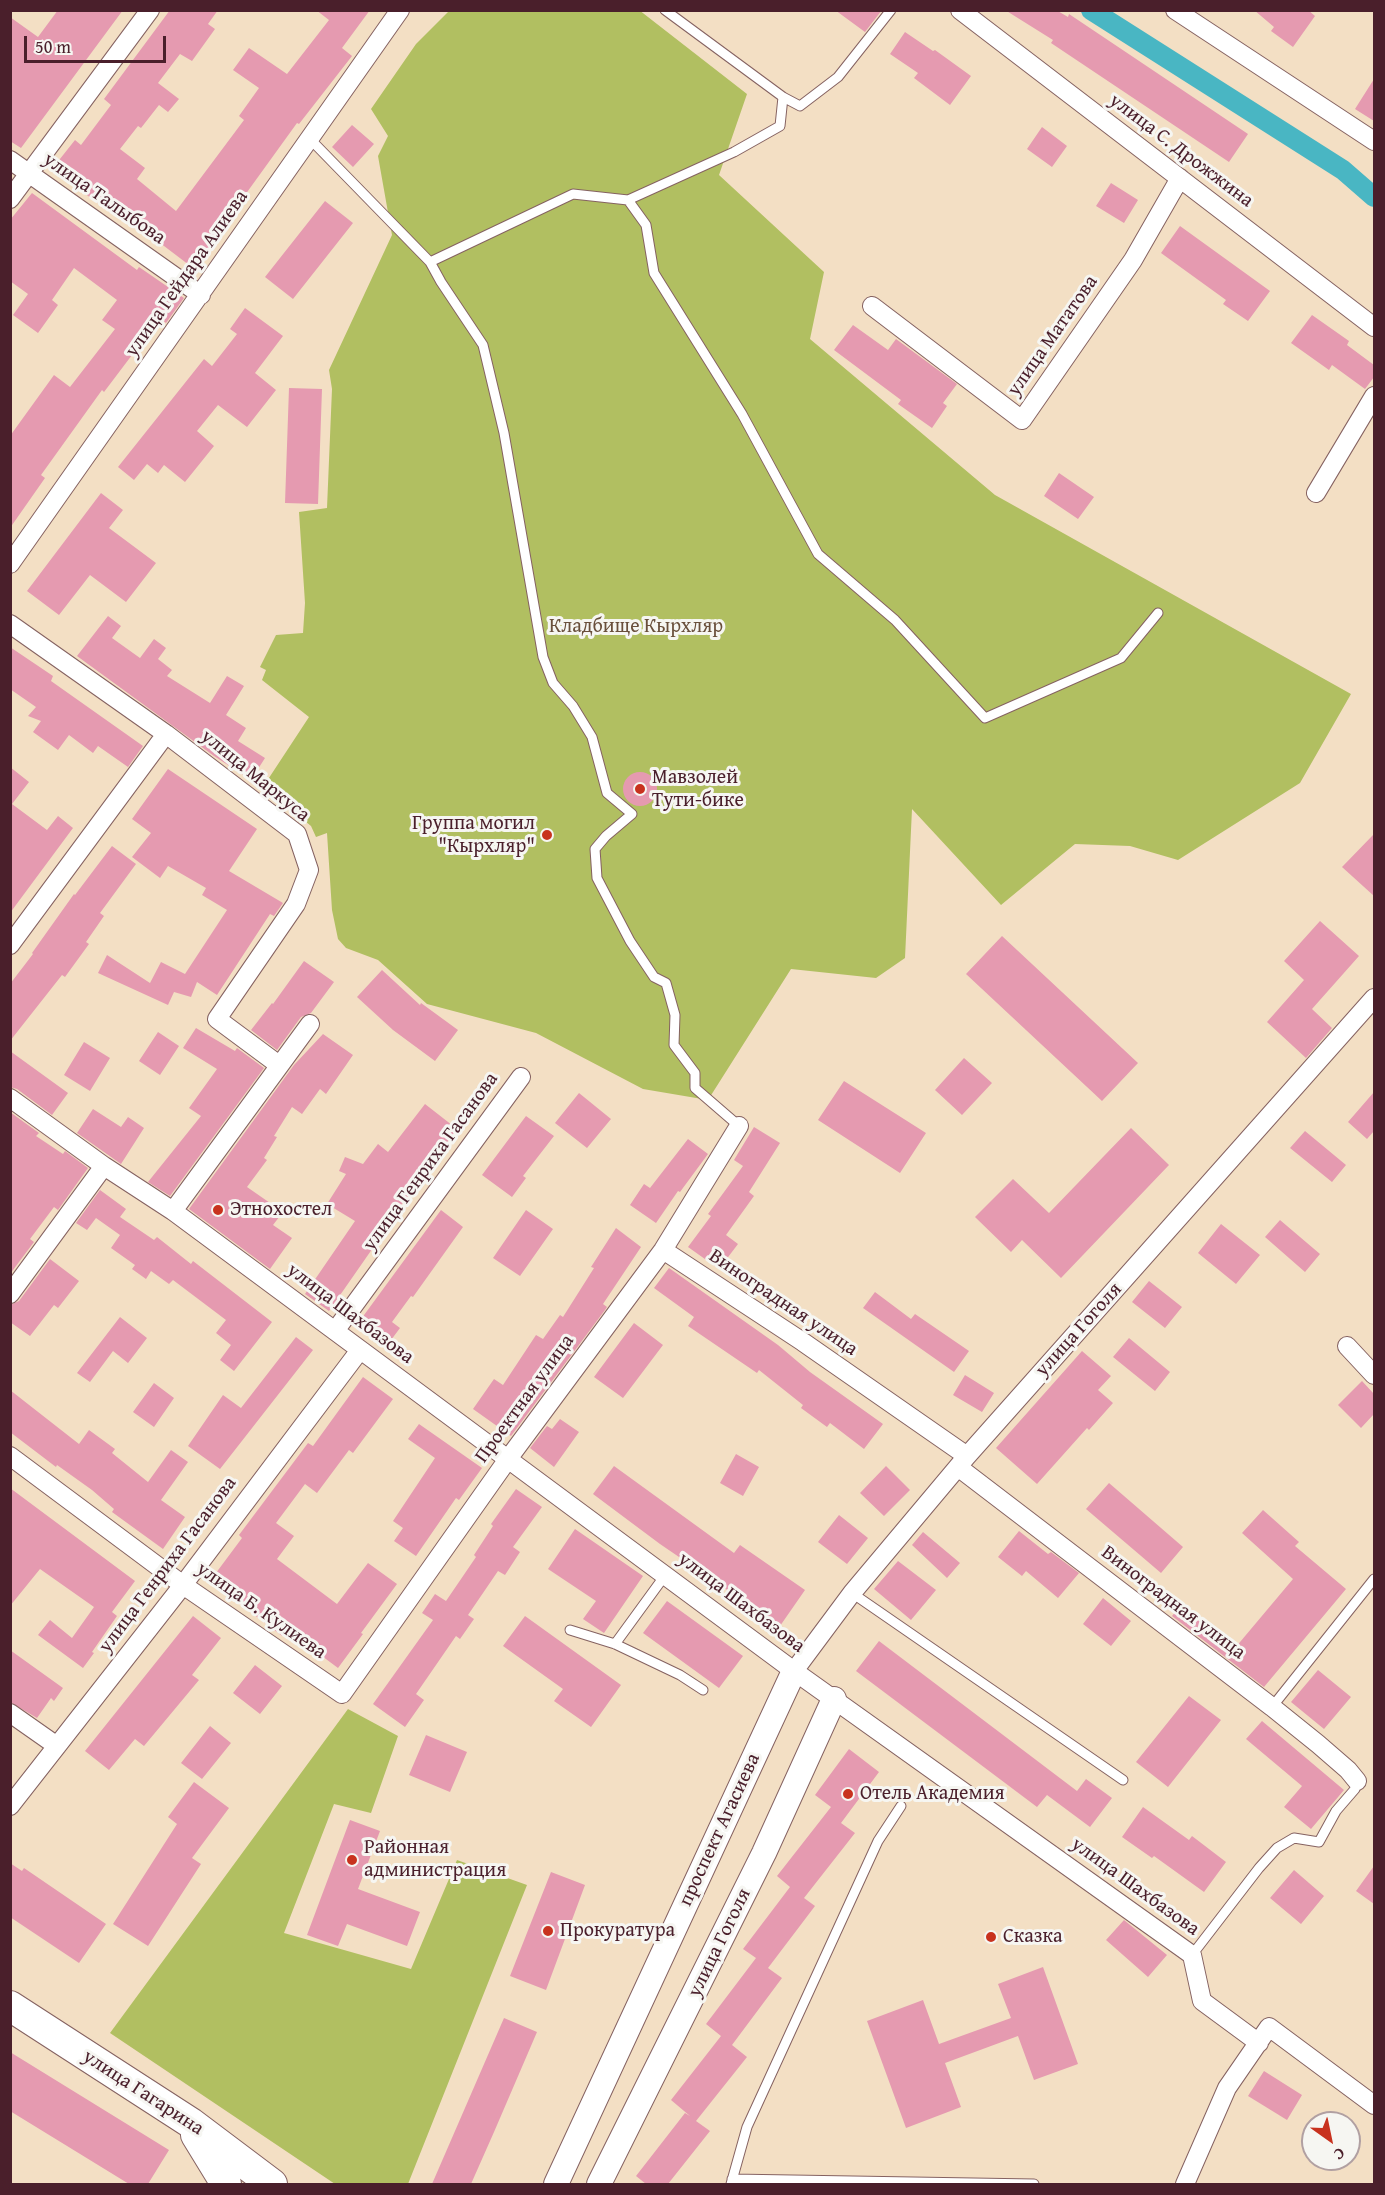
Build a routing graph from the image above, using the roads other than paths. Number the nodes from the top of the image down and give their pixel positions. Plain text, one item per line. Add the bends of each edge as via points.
1 (150, 10) edge
2 (400, 10) edge
3 (665, 10) edge
4 (891, 10) edge
5 (960, 10) edge
6 (1175, 10) edge
7 (783, 97) junction
8 (310, 139) junction
9 (1374, 141) edge
10 (10, 160) edge
11 (30, 174) junction
12 (1180, 178) junction
13 (10, 199) edge
14 (628, 200) junction
15 (430, 262) junction
16 (201, 295) junction
17 (872, 306) dead end
18 (1374, 327) edge
19 (1374, 396) edge
20 (1316, 493) dead end
21 (10, 564) edge
22 (1158, 613) dead end
23 (10, 624) edge
24 (166, 734) junction
25 (10, 945) edge
26 (1374, 998) edge
27 (310, 1024) dead end
28 (279, 1065) junction
29 (521, 1077) dead end
30 (10, 1098) edge
31 (740, 1126) joint
32 (104, 1166) junction
33 (173, 1211) junction
34 (663, 1250) junction
35 (10, 1294) edge
36 (335, 1331) junction
37 (1347, 1346) dead end
38 (360, 1350) junction
39 (1374, 1375) edge
40 (10, 1456) edge
41 (508, 1459) junction
42 (962, 1461) junction
43 (666, 1574) junction
44 (1374, 1579) edge
45 (183, 1585) junction
46 (852, 1593) junction
47 (570, 1630) dead end
48 (615, 1644) junction
49 (794, 1671) junction
50 (703, 1690) dead end
51 (342, 1694) joint
52 (834, 1699) junction
53 (1272, 1707) junction
54 (10, 1713) edge
55 (57, 1746) junction
56 (1123, 1780) dead end
57 (1357, 1781) joint
58 (10, 1806) edge
59 (901, 1806) dead end
60 (1192, 1955) junction
61 (10, 2007) edge
62 (1258, 2043) junction
63 (1374, 2105) edge
64 (732, 2182) edge
65 (226, 2184) edge
66 (272, 2184) edge
67 (556, 2184) edge
68 (599, 2184) edge
69 (1035, 2184) edge
70 (1185, 2184) edge

1 - 11 street
2 - 8 street, улица Гейдара Алиева
3 - 7 lane
4 - 7 lane via 838,77 800,106
5 - 12 street, улица С. Дрожжина
6 - 9 street
7 - 14 lane via 780,126 734,152
8 - 15 lane
8 - 16 street, улица Гейдара Алиева
10 - 11 street, улица Талыбова
11 - 13 street
11 - 16 street, улица Талыбова
12 - 17 street, улица Мататова via 1133,260 1022,420
12 - 18 street, улица С. Дрожжина
14 - 15 lane via 573,194
14 - 22 lane via 646,225 654,273 742,414 818,554 895,620 985,718 1121,658
15 - 31 lane via 483,345 504,433 549,674 592,737 607,793 632,814 595,849 597,878 630,941 654,977 666,983 675,1015 674,1045 695,1073 695,1089
16 - 21 street, улица Гейдара Алиева
19 - 20 street
23 - 24 street, улица Маркуса
24 - 25 street
24 - 28 street, улица Маркуса via 297,834 309,870 296,904 217,1019
26 - 42 street, улица Гоголя
27 - 28 street
28 - 33 street
29 - 36 street, улица Генриха Гасанова
30 - 32 street, улица Шахбазова
31 - 34 street, Проектная улица
32 - 33 street, улица Шахбазова
32 - 35 street
33 - 36 street, улица Шахбазова
34 - 41 street, Проектная улица
34 - 42 street, Виноградная улица via 803,1342
36 - 38 street, улица Шахбазова
37 - 39 street
38 - 41 street, улица Шахбазова
38 - 45 street, улица Генриха Гасанова
40 - 45 street, улица Б. Кулиева
41 - 43 street, улица Шахбазова
41 - 51 street, Проектная улица
42 - 46 street, улица Гоголя
42 - 53 street, Виноградная улица
43 - 48 lane
43 - 49 street, улица Шахбазова
44 - 53 lane
45 - 51 street, улица Б. Кулиева
45 - 55 street, улица Генриха Гасанова
46 - 49 street, улица Гоголя
46 - 56 lane
47 - 48 lane
48 - 50 lane
49 - 52 street, улица Шахбазова
49 - 67 street, проспект Агасиева
52 - 60 street, улица Шахбазова
52 - 68 street, улица Гоголя via 764,1853
53 - 57 street, Виноградная улица
54 - 55 street
55 - 58 street, улица Генриха Гасанова
57 - 60 lane via 1319,1842 1294,1838 1277,1848
59 - 64 lane via 878,1840 747,2127
60 - 62 street, улица Шахбазова via 1202,2001
61 - 65 main road, улица Гагарина via 193,2129
61 - 66 main road, улица Гагарина via 196,2127
62 - 63 street via 1269,2027
62 - 70 street via 1227,2088
64 - 69 lane

